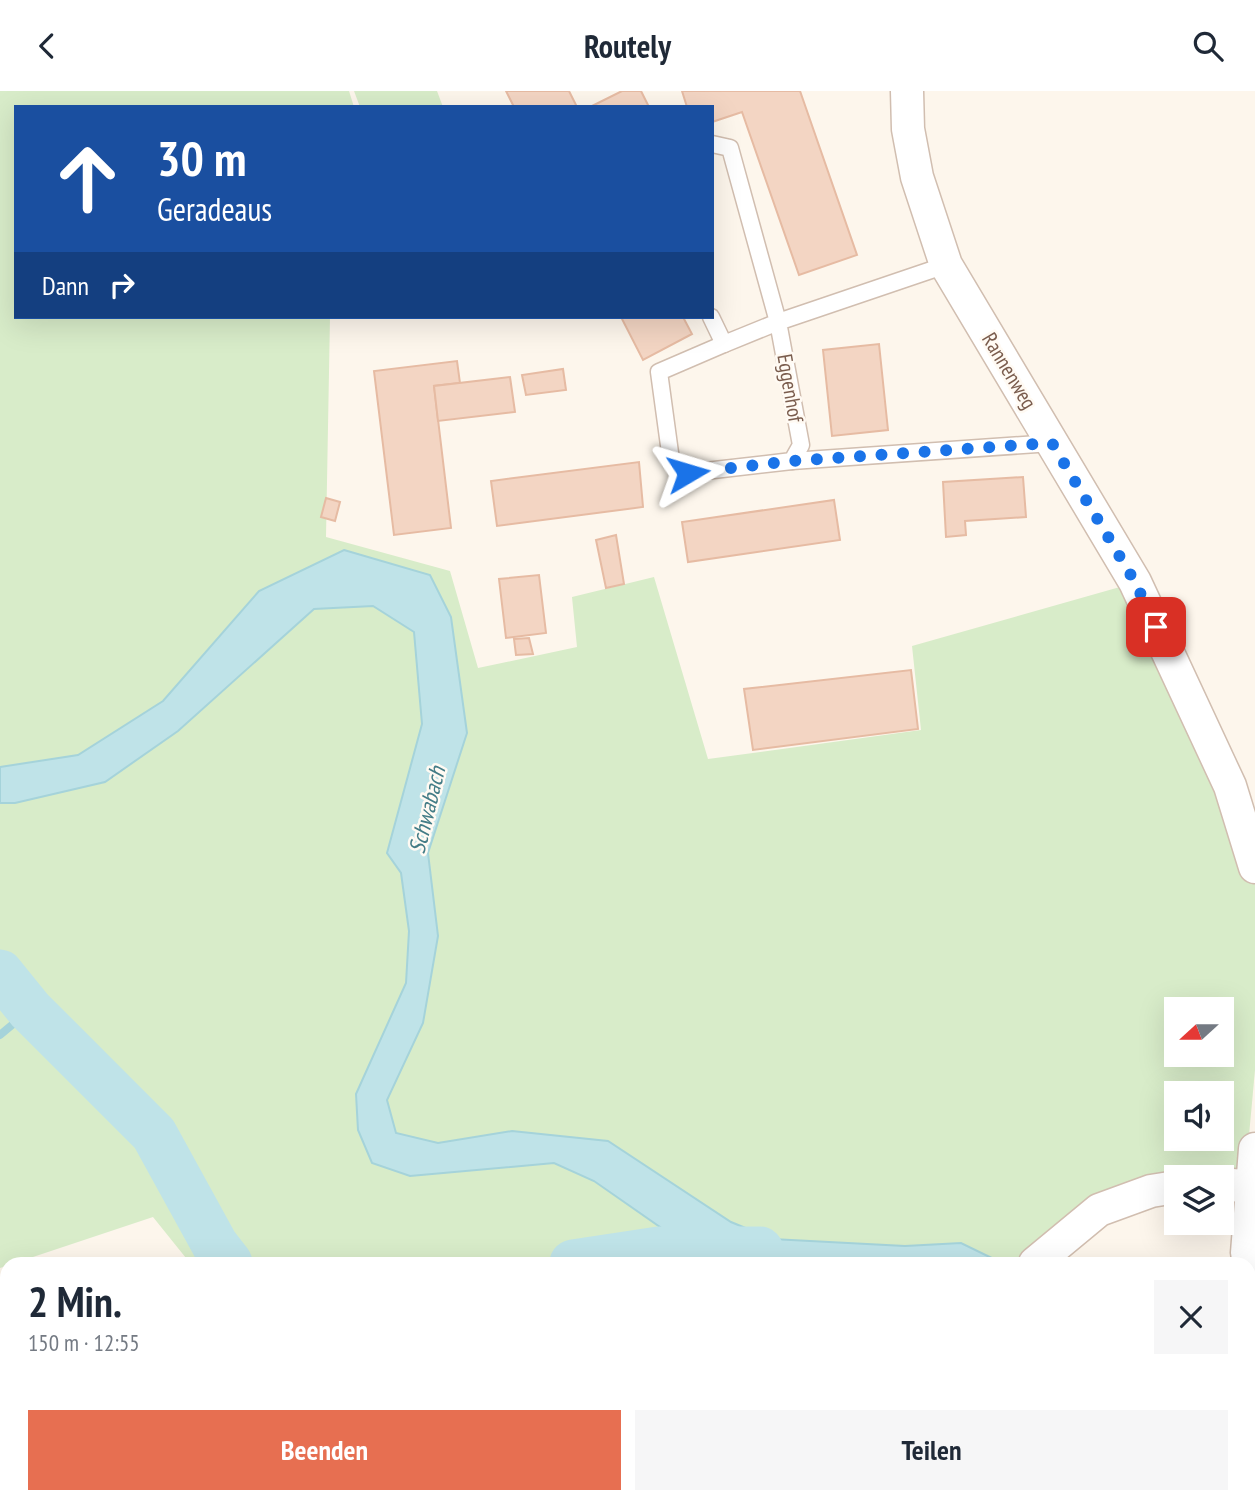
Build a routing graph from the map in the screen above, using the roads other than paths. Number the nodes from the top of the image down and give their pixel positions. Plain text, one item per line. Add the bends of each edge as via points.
1 (907, 91) edge
2 (714, 144) edge
3 (946, 265) junction
4 (712, 319) edge
5 (778, 322) junction
6 (724, 344) junction
7 (1052, 443) junction
8 (792, 461) junction
9 (1255, 867) edge
10 (1255, 1149) edge
11 (1237, 1185) edge
12 (1164, 1189) edge
13 (1041, 1257) edge
14 (1250, 1257) edge

1 - 3 street, Rannenweg via 917,177
2 - 5 lane, Eggenhof via 730,148
3 - 5 lane, Eggenhof
3 - 7 street, Rannenweg
4 - 6 lane
5 - 6 lane, Eggenhof
5 - 8 lane, Eggenhof via 801,445
6 - 8 lane, Eggenhof via 659,372 671,460 688,473
7 - 8 lane
7 - 9 street, Rannenweg via 1135,582 1230,786
10 - 11 street
11 - 14 street
12 - 13 street via 1098,1210

